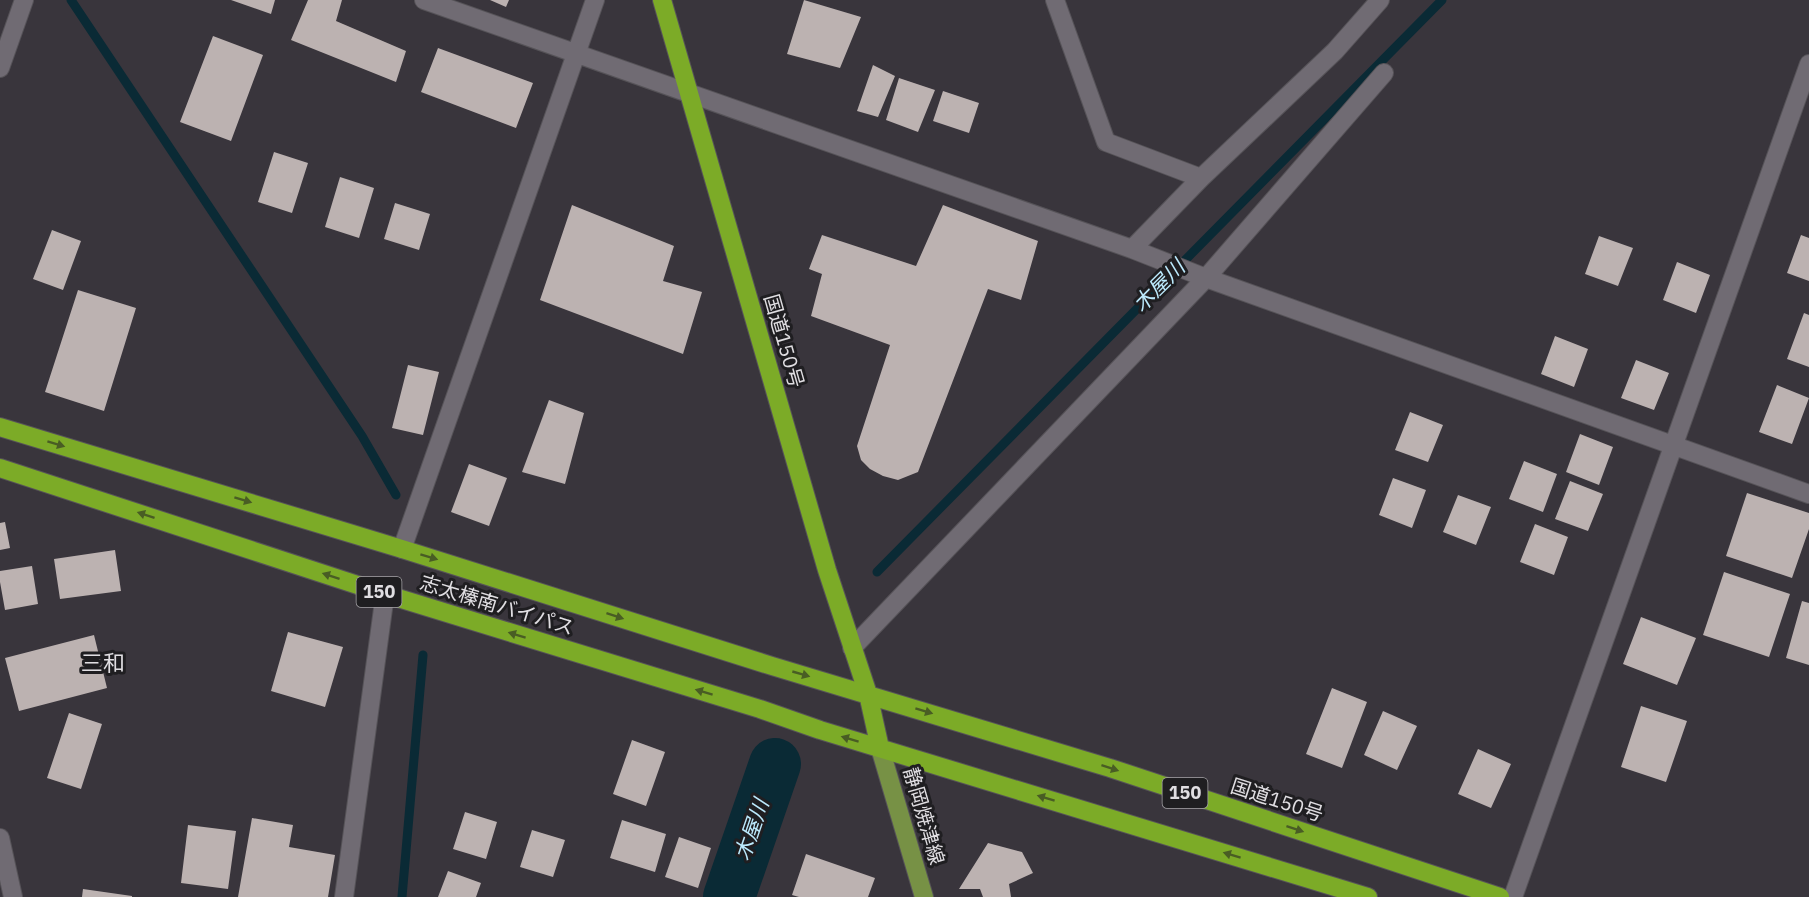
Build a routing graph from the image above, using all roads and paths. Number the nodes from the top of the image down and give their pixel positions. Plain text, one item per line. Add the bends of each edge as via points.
1 (24, 0) edge
2 (424, 0) edge
3 (595, 0) edge
4 (662, 0) edge
5 (1055, 0) edge
6 (1380, 0) edge
7 (576, 55) junction
8 (1809, 64) edge
9 (0, 68) edge
10 (1384, 73) dead end
11 (688, 92) junction
12 (1201, 178) junction
13 (1132, 249) junction
14 (1206, 278) junction
15 (0, 427) edge
16 (1674, 446) junction
17 (0, 468) edge
18 (1809, 494) edge
19 (402, 549) junction
20 (385, 594) junction
21 (852, 648) junction
22 (868, 694) junction
23 (880, 748) junction
24 (0, 838) edge
25 (13, 897) edge
26 (345, 897) edge
27 (924, 897) edge
28 (1368, 897) edge
29 (1500, 897) edge
30 (1513, 897) edge

1 - 9 street
2 - 7 street
3 - 7 street
4 - 11 highway, 国道150号
5 - 12 street via 1106,142
6 - 12 street via 1335,51
7 - 11 street
7 - 19 street
8 - 16 street
10 - 14 street
11 - 13 street
11 - 21 highway, 国道150号
12 - 13 street
13 - 14 street
14 - 16 street
14 - 21 street
15 -> 19 highway, 志太榛南バイパス / 150
16 - 18 street
16 - 30 street
20 -> 17 highway, 志太榛南バイパス / 150
19 -> 22 highway, 志太榛南バイパス / 150
23 -> 20 highway, 志太榛南バイパス / 150
20 - 26 street
21 - 22 highway, 国道150号
22 - 23 highway, 国道150号
22 -> 29 highway, 国道150号 / 150 via 1110,768
23 - 27 main road, 静岡焼津線
28 -> 23 highway, 150
24 - 25 street

